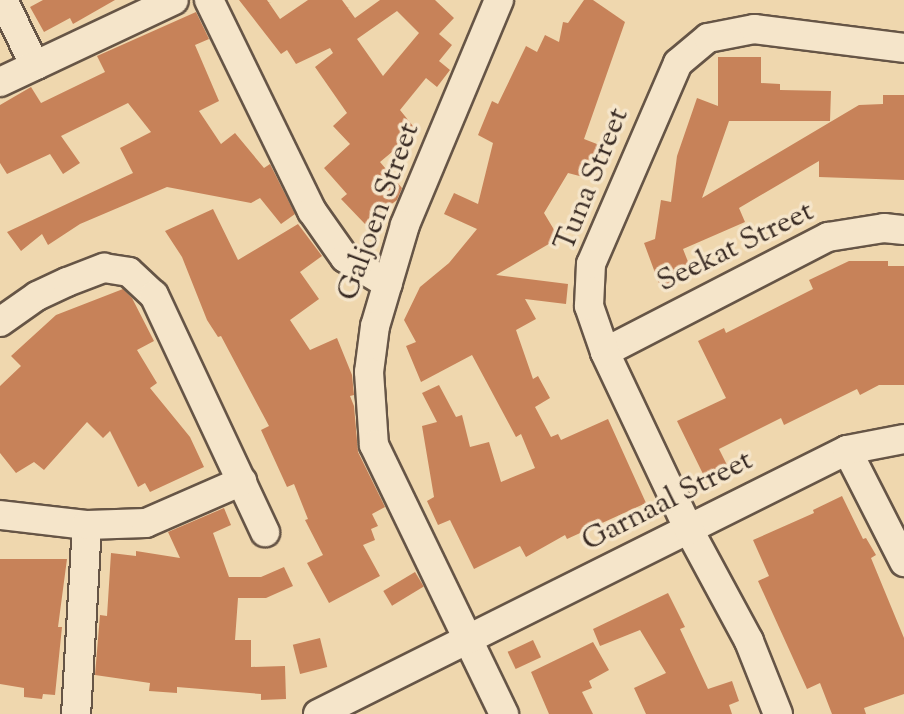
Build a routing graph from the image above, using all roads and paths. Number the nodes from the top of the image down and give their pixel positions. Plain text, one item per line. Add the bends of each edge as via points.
1 (3, 0) edge
2 (174, 0) edge
3 (209, 0) edge
4 (499, 0) edge
5 (904, 48) edge
6 (35, 66) junction
7 (0, 82) edge
8 (904, 230) edge
9 (388, 284) junction
10 (0, 322) edge
11 (605, 352) junction
12 (904, 439) edge
13 (847, 450) junction
14 (242, 481) junction
15 (0, 515) edge
16 (87, 525) junction
17 (689, 530) junction
18 (265, 532) dead end
19 (904, 562) edge
20 (469, 641) junction
21 (76, 714) edge
22 (318, 714) edge
23 (504, 714) edge
24 (778, 714) edge

1 - 6 street
2 - 6 street
3 - 9 street via 312,211 345,258
4 - 9 street, Galjoen Street via 405,225
5 - 11 street, Tuna Street via 754,29 708,38 678,63 591,264 589,306
6 - 7 street
8 - 11 street, Seekat Street via 828,237
9 - 20 street, Galjoen Street via 369,372 374,445
10 - 14 street via 67,282 104,268 129,272 154,295
11 - 17 street, Tuna Street
12 - 13 street, Garnaal Street
13 - 17 street, Garnaal Street
13 - 19 street
14 - 16 street via 146,523
14 - 18 street
15 - 16 street
16 - 21 street
17 - 20 street, Garnaal Street
17 - 24 street, Tuna Street via 749,641
20 - 22 street, Garnaal Street
20 - 23 street, Galjoen Street

